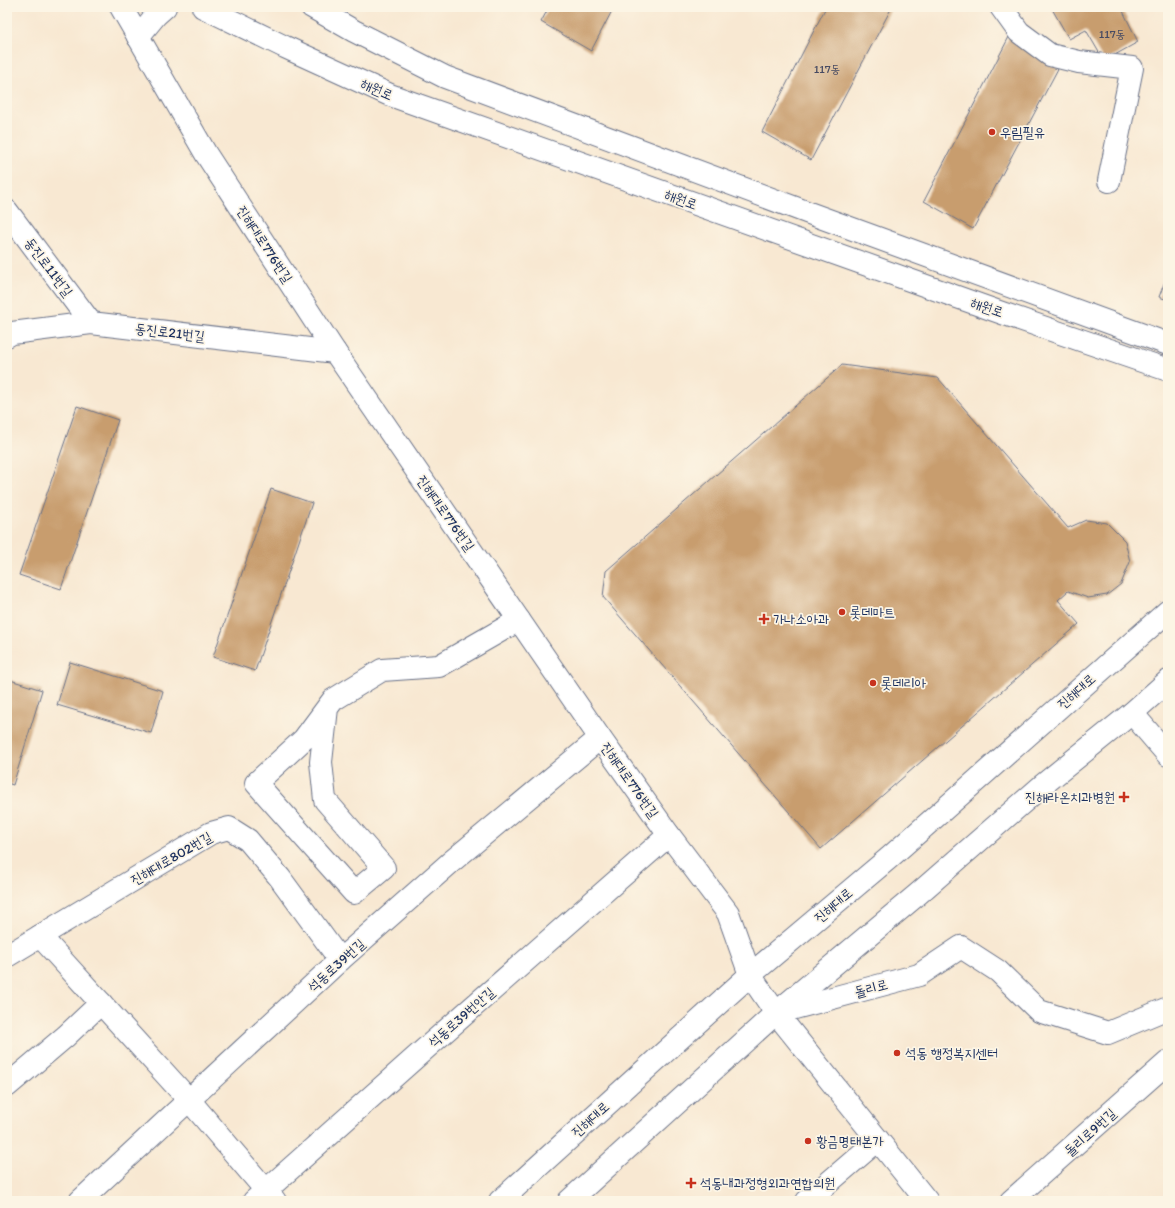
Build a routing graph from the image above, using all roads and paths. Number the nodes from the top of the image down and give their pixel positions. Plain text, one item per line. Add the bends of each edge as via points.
1 (121, 7) edge
2 (165, 7) edge
3 (203, 7) edge
4 (312, 7) edge
5 (1001, 7) edge
6 (138, 36) junction
7 (1109, 181) dead end
8 (7, 210) edge
9 (92, 323) junction
10 (7, 336) edge
11 (1168, 344) edge
12 (335, 352) junction
13 (1168, 370) edge
14 (1168, 611) edge
15 (519, 620) junction
16 (1168, 681) edge
17 (327, 708) junction
18 (1132, 713) junction
19 (600, 738) junction
20 (1168, 755) edge
21 (669, 835) junction
22 (40, 936) junction
23 (7, 956) edge
24 (340, 960) junction
25 (750, 975) junction
26 (101, 1003) junction
27 (1168, 1008) edge
28 (776, 1013) junction
29 (1168, 1062) edge
30 (7, 1086) edge
31 (189, 1100) junction
32 (878, 1140) junction
33 (265, 1197) edge
34 (80, 1201) edge
35 (500, 1201) edge
36 (569, 1201) edge
37 (807, 1201) edge
38 (927, 1201) edge
39 (1011, 1201) edge

1 - 6 main road, 진해대로776번길
2 - 6 main road
3 - 13 main road, 해원로 via 390,95
4 - 11 main road via 445,77
5 - 7 main road via 1019,32 1050,54 1079,62 1132,68
6 - 12 main road, 진해대로776번길 via 206,154
8 - 9 main road, 동진로11번길
9 - 10 main road, 동진로21번길 via 12,333
9 - 12 main road, 동진로21번길
12 - 15 main road, 진해대로776번길
14 - 25 main road, 진해대로 via 889,858
15 - 17 main road via 439,666 382,670 333,700
15 - 19 main road, 진해대로776번길
16 - 18 main road
17 - 17 main road via 304,739 256,782 354,893 384,868 326,800 321,762
18 - 20 main road
18 - 28 main road via 1044,784
19 - 21 main road, 진해대로776번길
19 - 24 main road, 석동로39번길 via 451,862
21 - 25 main road, 진해대로776번길 via 728,913
21 - 33 main road, 석동로39번안길 via 419,1054
22 - 23 main road, 진해대로802번길
22 - 24 main road, 진해대로802번길 via 211,833 230,828 248,840
22 - 26 main road
24 - 31 main road, 석동로39번길
25 - 28 main road, 진해대로776번길
25 - 35 main road, 진해대로
26 - 30 main road
26 - 31 main road
27 - 28 main road, 돌리로 via 1108,1032 1039,1011 998,971 961,947 919,976
28 - 32 main road
28 - 36 main road
29 - 39 main road, 돌리로9번길
31 - 33 main road
31 - 34 main road, 석동로39번길
32 - 37 main road
32 - 38 main road

